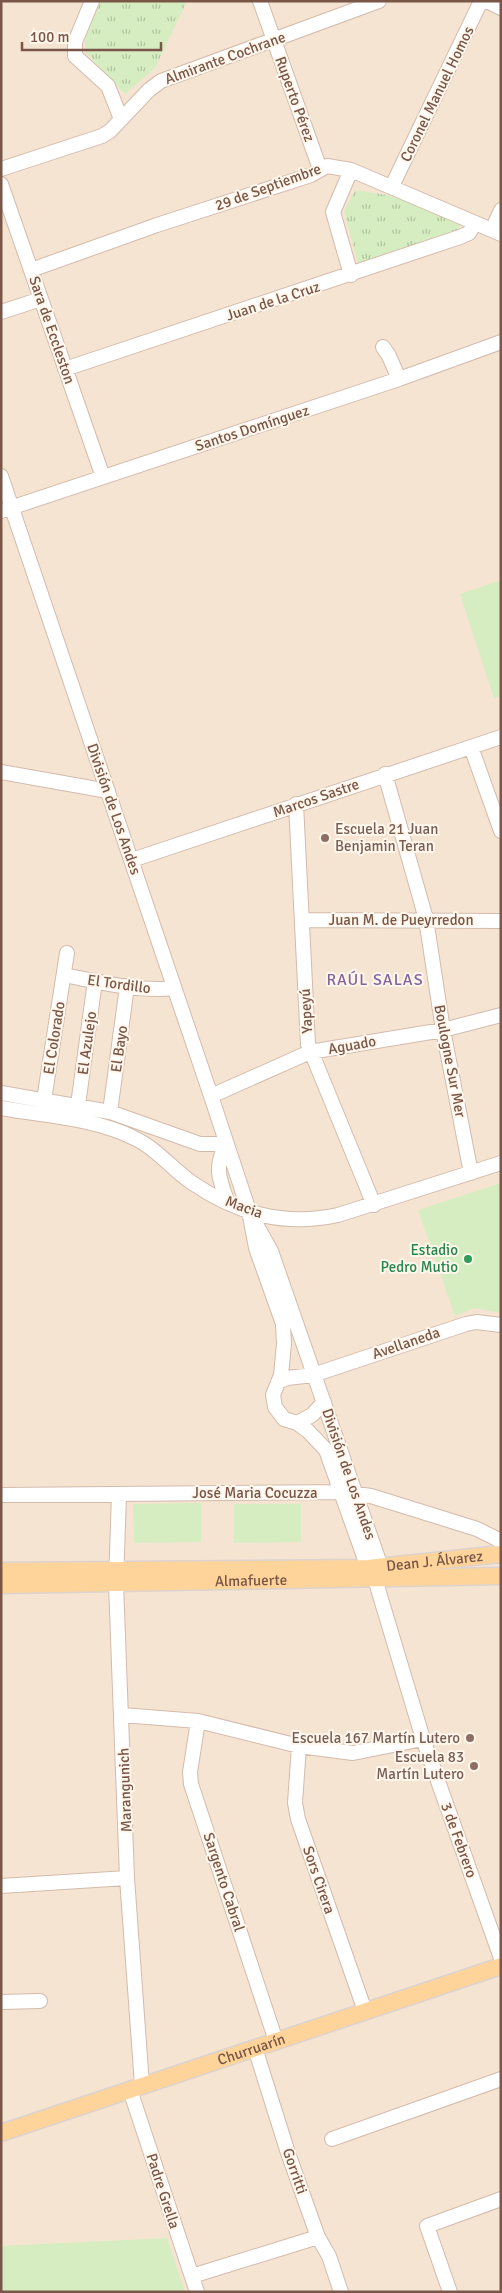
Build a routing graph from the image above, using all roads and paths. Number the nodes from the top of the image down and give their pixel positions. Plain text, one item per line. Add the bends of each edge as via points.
1 (92, 1) edge
2 (260, 1) edge
3 (482, 1) edge
4 (487, 1) edge
5 (377, 2) edge
6 (501, 8) edge
7 (273, 40) junction
8 (121, 119) junction
9 (1, 169) edge
10 (320, 169) junction
11 (351, 170) junction
12 (1, 184) edge
13 (392, 186) junction
14 (501, 210) edge
15 (475, 224) junction
16 (496, 232) edge
17 (31, 270) junction
18 (351, 275) junction
19 (40, 299) junction
20 (1, 312) edge
21 (501, 342) edge
22 (383, 347) dead end
23 (65, 369) junction
24 (399, 379) junction
25 (1, 476) edge
26 (103, 477) junction
27 (7, 509) edge
28 (501, 737) edge
29 (471, 747) junction
30 (1, 772) edge
31 (385, 774) junction
32 (108, 791) junction
33 (296, 804) junction
34 (501, 831) edge
35 (132, 860) junction
36 (426, 919) junction
37 (302, 920) junction
38 (501, 921) edge
39 (67, 953) dead end
40 (64, 975) junction
41 (95, 981) junction
42 (127, 986) junction
43 (174, 988) junction
44 (501, 1015) edge
45 (444, 1030) junction
46 (310, 1052) junction
47 (1, 1093) edge
48 (211, 1096) junction
49 (44, 1100) junction
50 (78, 1105) junction
51 (1, 1108) edge
52 (110, 1112) junction
53 (226, 1144) junction
54 (501, 1163) edge
55 (471, 1173) junction
56 (228, 1203) junction
57 (374, 1205) junction
58 (249, 1212) junction
59 (501, 1325) edge
60 (313, 1375) junction
61 (278, 1382) junction
62 (324, 1402) junction
63 (297, 1423) junction
64 (349, 1493) junction
65 (119, 1494) junction
66 (1, 1495) edge
67 (501, 1541) edge
68 (501, 1554) edge
69 (1, 1571) edge
70 (375, 1571) junction
71 (501, 1576) edge
72 (117, 1578) junction
73 (1, 1585) edge
74 (122, 1715) junction
75 (198, 1721) junction
76 (423, 1739) junction
77 (299, 1746) junction
78 (127, 1878) junction
79 (1, 1886) edge
80 (501, 1958) edge
81 (501, 1966) edge
82 (40, 2001) dead end
83 (1, 2002) edge
84 (365, 2011) junction
85 (276, 2040) junction
86 (255, 2048) junction
87 (501, 2079) edge
88 (136, 2088) junction
89 (1, 2133) edge
90 (332, 2139) dead end
91 (501, 2198) edge
92 (318, 2237) junction
93 (192, 2276) junction
94 (197, 2292) edge
95 (341, 2292) edge
96 (450, 2292) edge

1 - 8 street via 75,42 75,56 108,86
2 - 7 street, Ruperto Pérez
3 - 13 street, Coronel Manuel Homos
4 - 6 street
5 - 7 street, Almirante Cochrane
7 - 8 street, Almirante Cochrane via 161,82
7 - 10 street, Ruperto Pérez
8 - 9 street, Almirante Cochrane via 102,136
10 - 11 street, 29 de Septiembre via 334,166
10 - 17 street, 29 de Septiembre via 311,175
11 - 13 street, 29 de Septiembre
11 - 18 street via 333,212
12 - 17 street, Sara de Eccleston
13 - 15 street, 29 de Septiembre
14 - 16 street
15 - 16 street, 29 de Septiembre
15 - 18 street, Juan de la Cruz via 464,235
17 - 19 street, Sara de Eccleston
18 - 23 street, Juan de la Cruz
19 - 20 street
19 - 23 street, Sara de Eccleston
21 - 24 street, Santos Domínguez
22 - 24 street
23 - 26 street, Sara de Eccleston
24 - 26 street, Santos Domínguez
25 - 27 street, División de Los Andes
26 - 27 street, Santos Domínguez
27 - 32 street, División de Los Andes
28 - 29 street, Marcos Sastre
29 - 31 street, Marcos Sastre
29 - 34 street
30 - 32 street
31 - 33 street, Marcos Sastre
31 - 36 street, Boulogne Sur Mer
32 - 35 street, División de Los Andes
33 - 35 street, Marcos Sastre
33 - 37 street, Yapeyú
35 - 43 street, División de Los Andes
36 - 37 street, Juan M. de Pueyrredon
36 - 38 street, Juan M. de Pueyrredon
36 - 45 street, Boulogne Sur Mer
37 - 46 street, Yapeyú
39 - 40 street, El Colorado
40 - 41 street, El Tordillo
40 - 49 street, El Colorado
41 - 42 street, El Tordillo
41 - 50 street, El Azulejo
42 - 43 street, El Tordillo
42 - 52 street, El Bayo
43 - 48 street, División de Los Andes
44 - 45 street, Aguado
45 - 46 street, Aguado
45 - 55 street, Boulogne Sur Mer
46 - 48 street, Aguado
46 - 57 street, Yapeyú
47 - 49 street
48 - 53 street, División de Los Andes
49 - 50 street
50 - 52 street
51 - 56 street, Macia via 103,1126 124,1133 150,1146 191,1181
52 - 53 street via 200,1144
53 - 56 street via 218,1166
53 - 58 street, División de Los Andes
54 - 55 street, Macia
55 - 57 street, Macia
56 - 58 street, Macia
57 - 58 street, Macia via 313,1220
58 - 60 street, División de Los Andes via 271,1251
58 - 61 street, División de Los Andes via 256,1248 283,1324 284,1344
59 - 60 street, Avellaneda via 466,1324
60 - 61 street
60 - 62 street, División de Los Andes
61 - 63 street, División de Los Andes via 273,1395 276,1407 284,1419
62 - 63 street via 312,1415
62 - 64 street, División de Los Andes
63 - 64 street, División de Los Andes via 326,1450
64 - 65 street, José Maria Cocuzza
64 - 67 street, José Maria Cocuzza via 371,1496 477,1529
64 - 70 street, División de Los Andes
65 - 66 street, José Maria Cocuzza
65 - 72 street, Marangunich
68 - 70 main road, Dean J. Álvarez
69 - 72 main road, Almafuerte
70 - 71 main road, Almafuerte
70 - 72 main road, Almafuerte
70 - 76 street, 3 de Febrero
72 - 73 main road, Almafuerte
72 - 74 street, Marangunich
74 - 75 street
74 - 78 street, Marangunich
75 - 77 street
75 - 85 street, Sargento Cabral via 191,1784
76 - 77 street via 353,1753
76 - 80 street, 3 de Febrero
77 - 84 street, Sors Cirera via 295,1803 298,1819
78 - 79 street
78 - 88 street, Marangunich
81 - 84 main road, Churruarín
82 - 83 street
84 - 85 main road, Churruarín
85 - 86 main road, Churruarín
86 - 88 main road, Churruarín
86 - 92 street, Gorritti
87 - 90 street
88 - 89 main road, Churruarín
88 - 93 street, Padre Grella
91 - 96 street via 427,2226
92 - 93 street
92 - 95 street, Gorritti via 329,2256
93 - 94 street, Padre Grella

